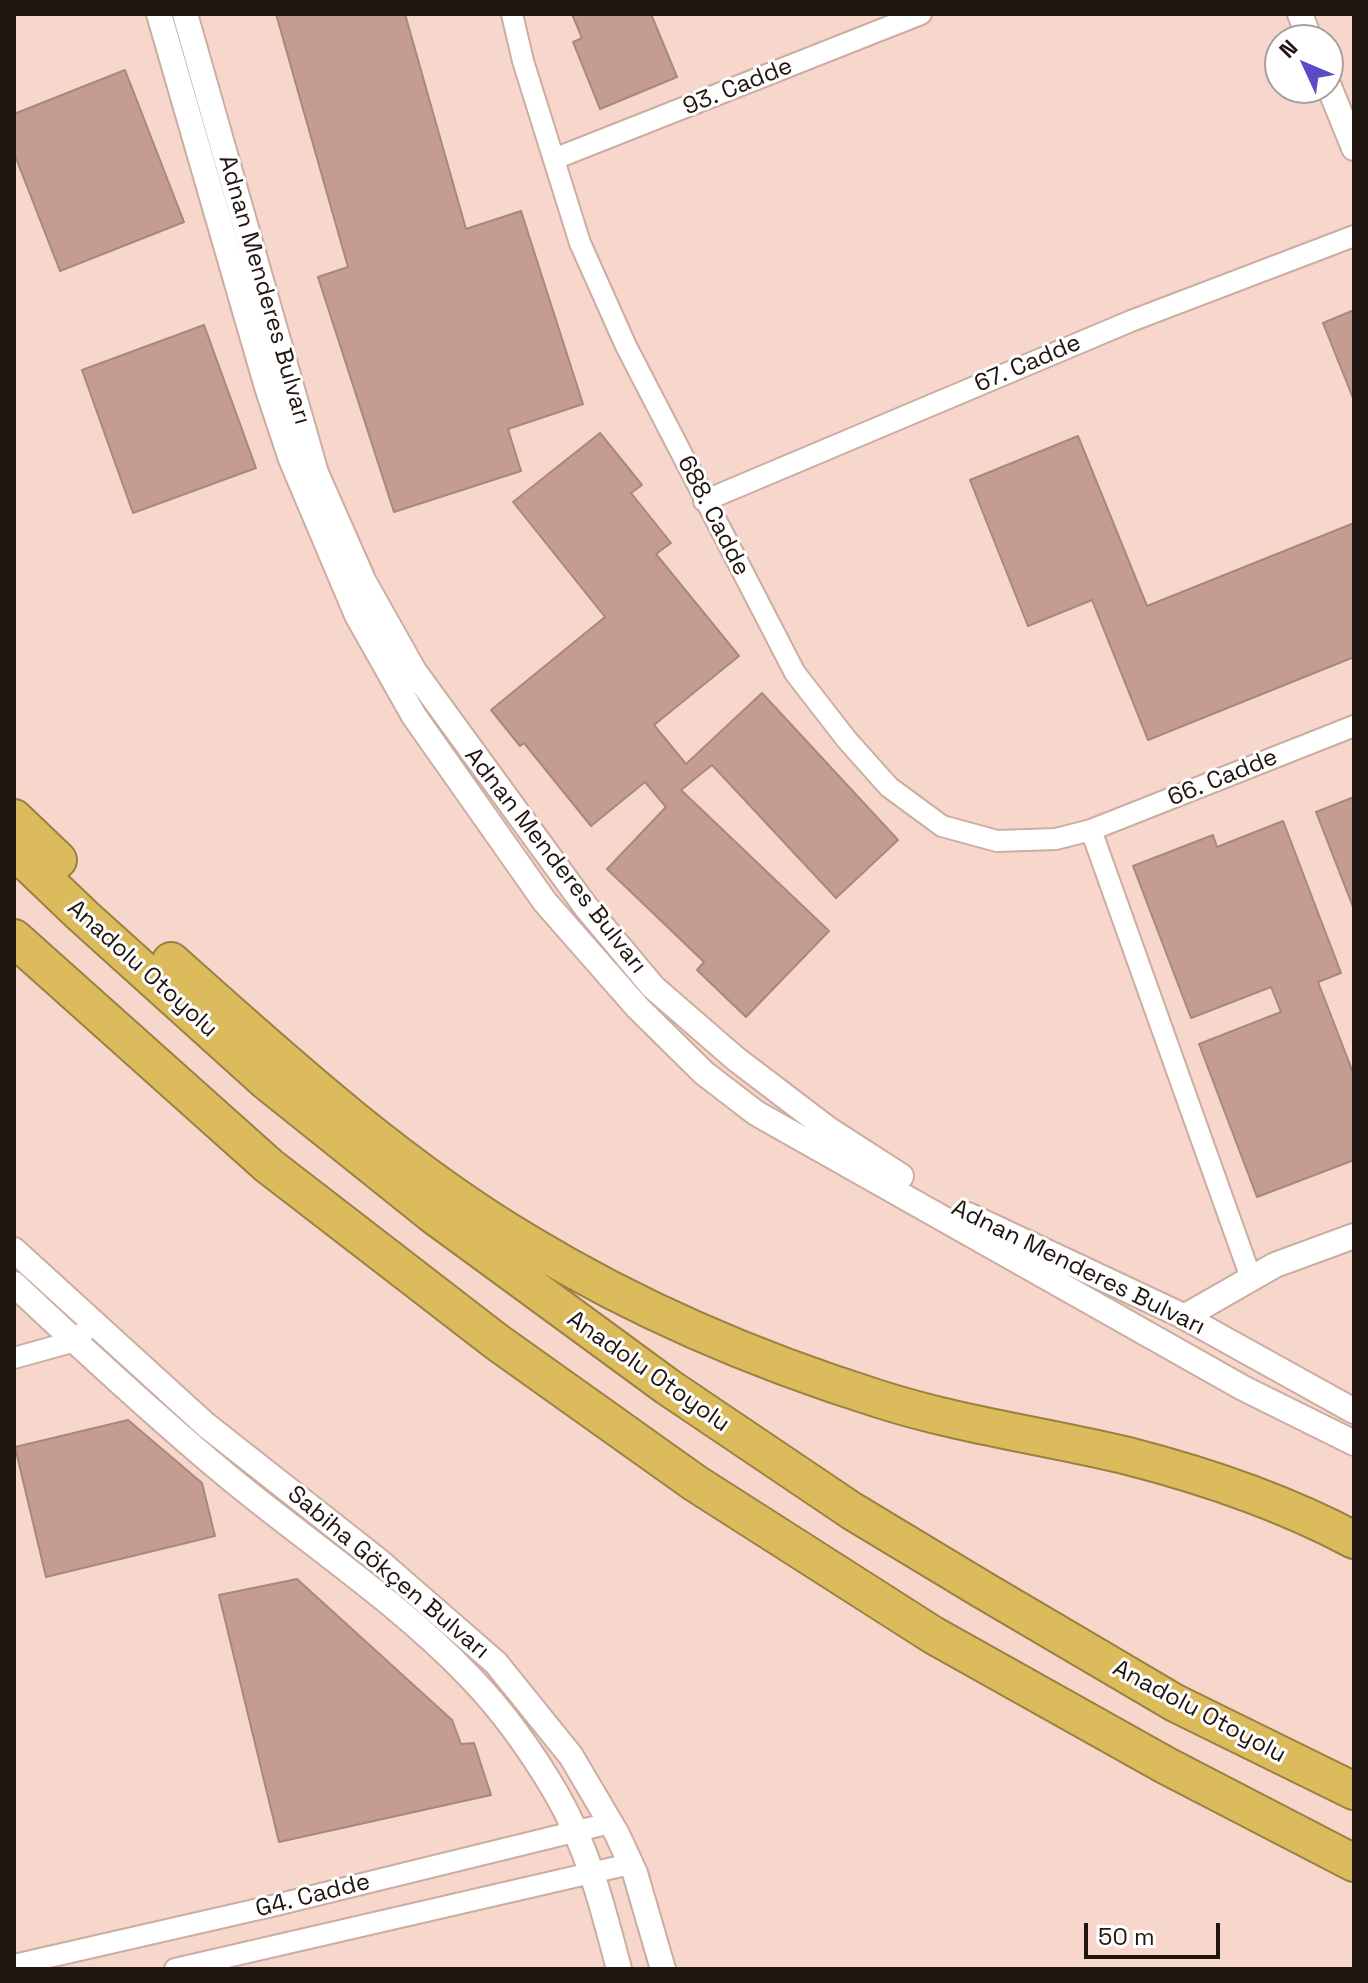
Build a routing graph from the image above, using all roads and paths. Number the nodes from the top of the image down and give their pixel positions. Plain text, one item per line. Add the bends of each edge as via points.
1 (159, 14) edge
2 (185, 14) edge
3 (512, 14) edge
4 (921, 14) edge
5 (1336, 104) edge
6 (1354, 148) edge
7 (554, 159) junction
8 (1354, 236) edge
9 (704, 501) junction
10 (1354, 726) edge
11 (14, 818) edge
12 (1091, 830) junction
13 (14, 850) edge
14 (14, 938) edge
15 (1354, 1236) edge
16 (14, 1250) edge
17 (1251, 1278) junction
18 (14, 1284) edge
19 (1184, 1317) junction
20 (93, 1323) junction
21 (75, 1341) junction
22 (14, 1358) edge
23 (1354, 1411) edge
24 (1354, 1443) edge
25 (1354, 1540) edge
26 (1354, 1791) edge
27 (610, 1823) junction
28 (575, 1832) junction
29 (1354, 1863) edge
30 (630, 1864) junction
31 (593, 1874) junction
32 (14, 1965) edge
33 (175, 1969) edge
34 (619, 1969) edge
35 (663, 1969) edge

1 - 24 street via 267,387 291,459 357,615 414,716 545,902 638,1008 704,1073 756,1113 1243,1388
2 - 19 street, Adnan Menderes Bulvarı via 316,473 364,582 414,671 586,907 653,987 828,1129 943,1203
3 - 7 street, 688. Cadde
4 - 7 street, 93. Cadde
5 - 6 street
7 - 9 street, 688. Cadde via 580,243
8 - 9 street, 67. Cadde via 1131,321
9 - 12 street, 688. Cadde via 795,673 889,787 942,826 997,841 1056,839
10 - 12 street, 66. Cadde
11 - 25 highway via 212,998 402,1157 529,1244 619,1294 714,1338 867,1396 1129,1457 1240,1489
12 - 17 street
13 - 26 highway, Anadolu Otoyolu via 277,1090 432,1214 668,1387 852,1511 983,1590 1175,1703
14 - 29 highway via 269,1166 497,1342 695,1483 933,1635
15 - 17 street
16 - 20 street, Sabiha Gökçen Bulvarı
17 - 19 street
18 - 21 street, Sabiha Gökçen Bulvarı
19 - 23 street, Adnan Menderes Bulvarı
20 - 21 street
20 - 27 street, Sabiha Gökçen Bulvarı via 206,1425 380,1562 496,1663 571,1756
21 - 22 street
21 - 28 street, Sabiha Gökçen Bulvarı via 468,1675 531,1755
27 - 28 street, G4. Cadde
27 - 30 street, Sabiha Gökçen Bulvarı
28 - 31 street, Sabiha Gökçen Bulvarı
28 - 32 street, G4. Cadde
30 - 31 street, G4. Cadde
30 - 35 street, Sabiha Gökçen Bulvarı
31 - 33 street, G4. Cadde
31 - 34 street, Sabiha Gökçen Bulvarı

